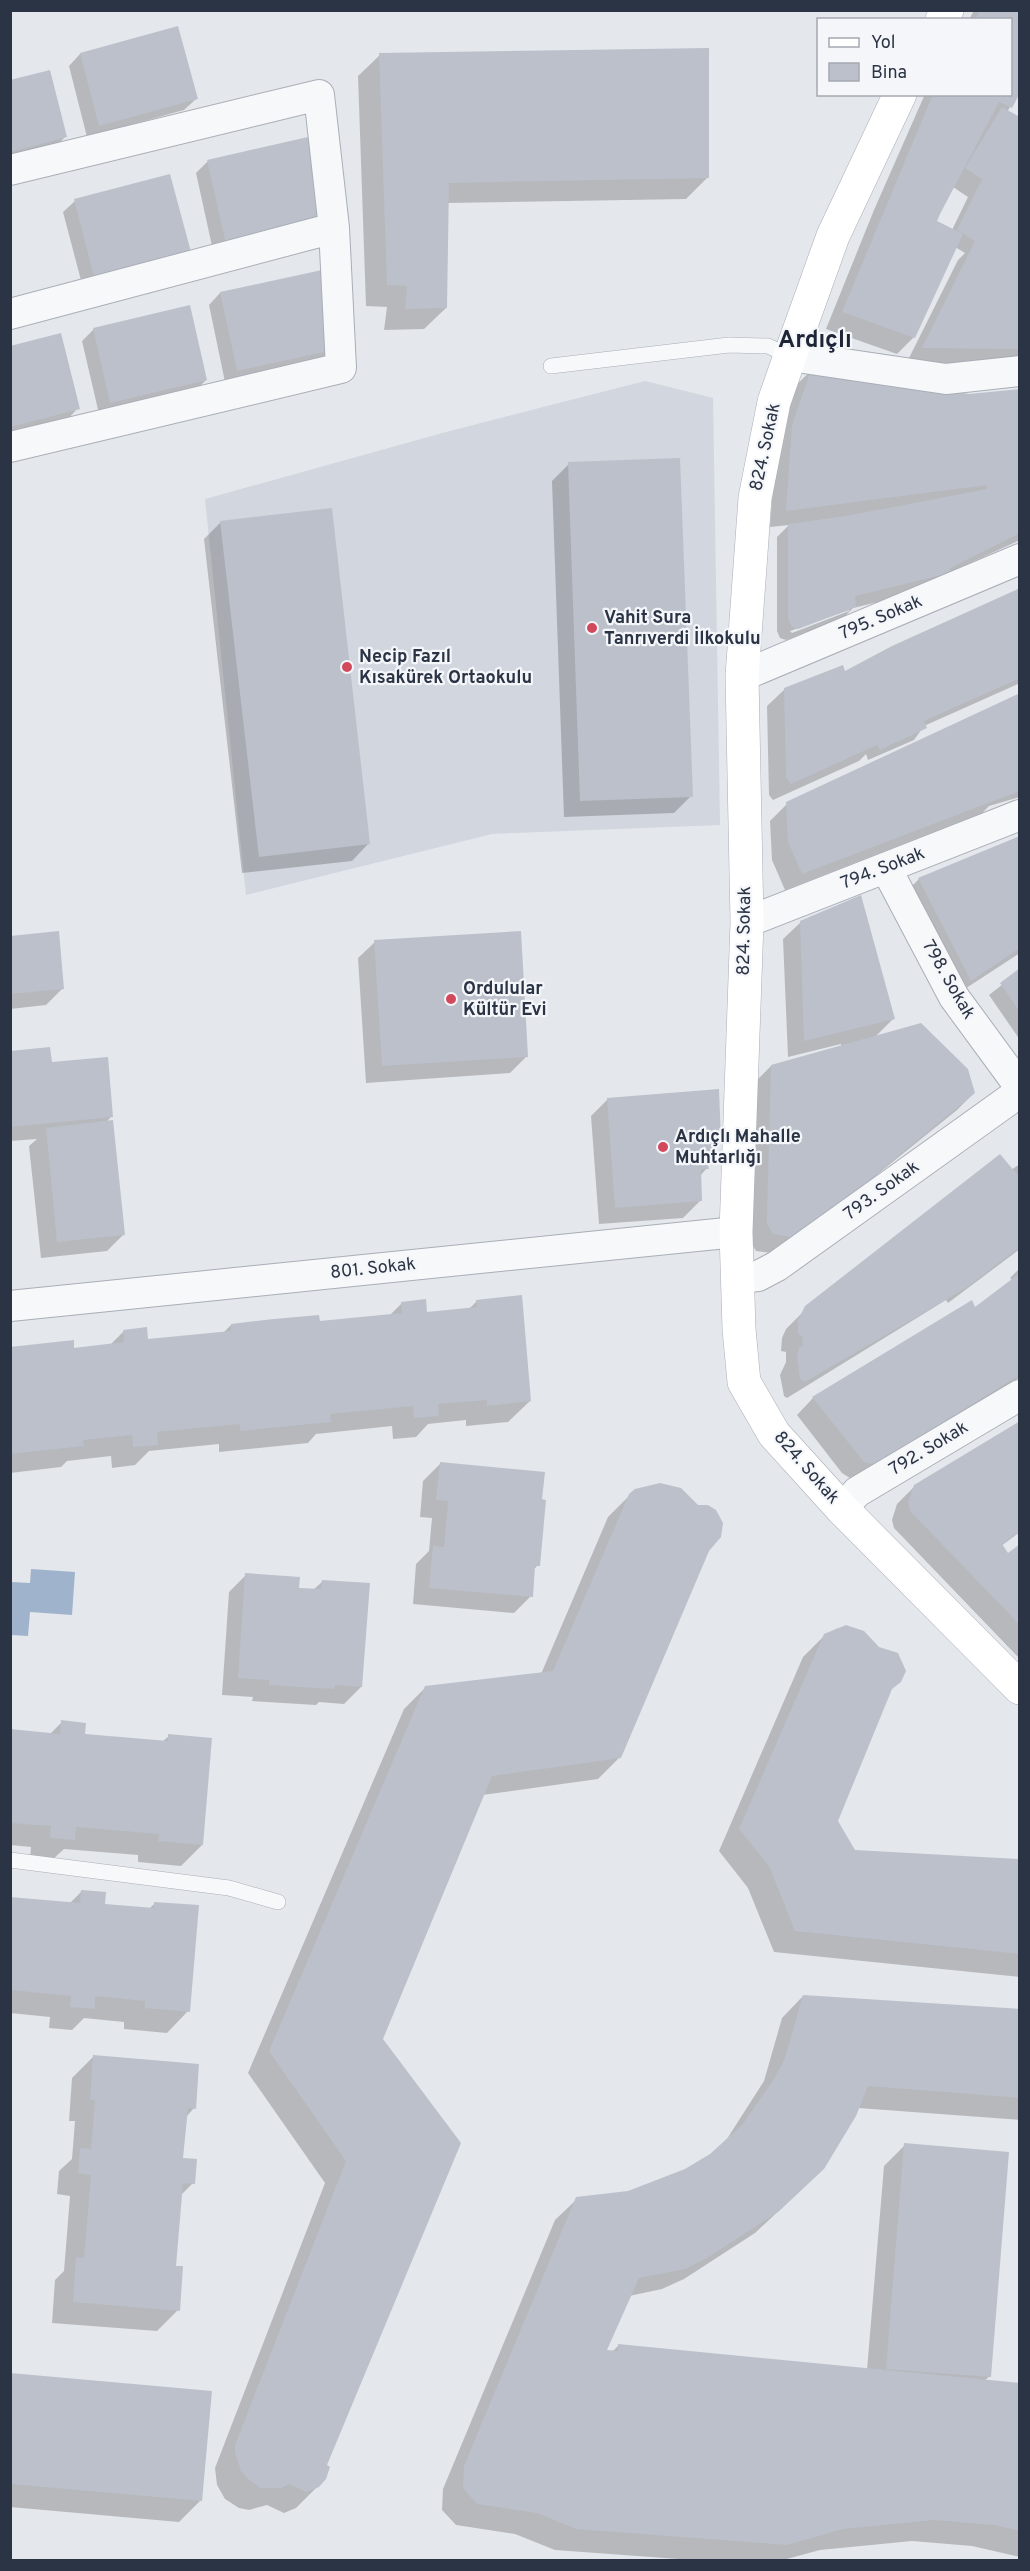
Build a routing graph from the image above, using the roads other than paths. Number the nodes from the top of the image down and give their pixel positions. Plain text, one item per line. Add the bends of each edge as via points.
1 (899, 96) edge
2 (10, 170) edge
3 (334, 228) junction
4 (10, 314) edge
5 (790, 356) junction
6 (551, 366) dead end
7 (1020, 370) edge
8 (10, 447) edge
9 (1020, 559) edge
10 (742, 676) junction
11 (1020, 815) edge
12 (886, 868) junction
13 (747, 922) junction
14 (1020, 1087) edge
15 (1020, 1092) edge
16 (736, 1232) junction
17 (739, 1278) junction
18 (10, 1305) edge
19 (1020, 1395) edge
20 (842, 1509) junction
21 (1020, 1688) edge
22 (10, 1860) edge
23 (278, 1902) dead end

1 - 5 street, 824. Sokak via 833,236
2 - 3 street via 319,95
3 - 4 street
3 - 8 street via 341,368
5 - 6 lane via 768,346 729,345
5 - 7 street via 946,380
5 - 10 street, 824. Sokak via 774,402 755,498
9 - 10 street, 795. Sokak
10 - 13 street, 824. Sokak
11 - 12 street, 794. Sokak
12 - 13 street, 794. Sokak
12 - 14 street, 798. Sokak via 954,997
13 - 16 street, 824. Sokak
15 - 17 street, 793. Sokak via 777,1266 758,1276
16 - 17 street, 824. Sokak
16 - 18 street, 801. Sokak
17 - 20 street, 824. Sokak via 744,1382 774,1434
19 - 20 street, 792. Sokak via 857,1492
20 - 21 street, 824. Sokak
22 - 23 lane via 229,1888

